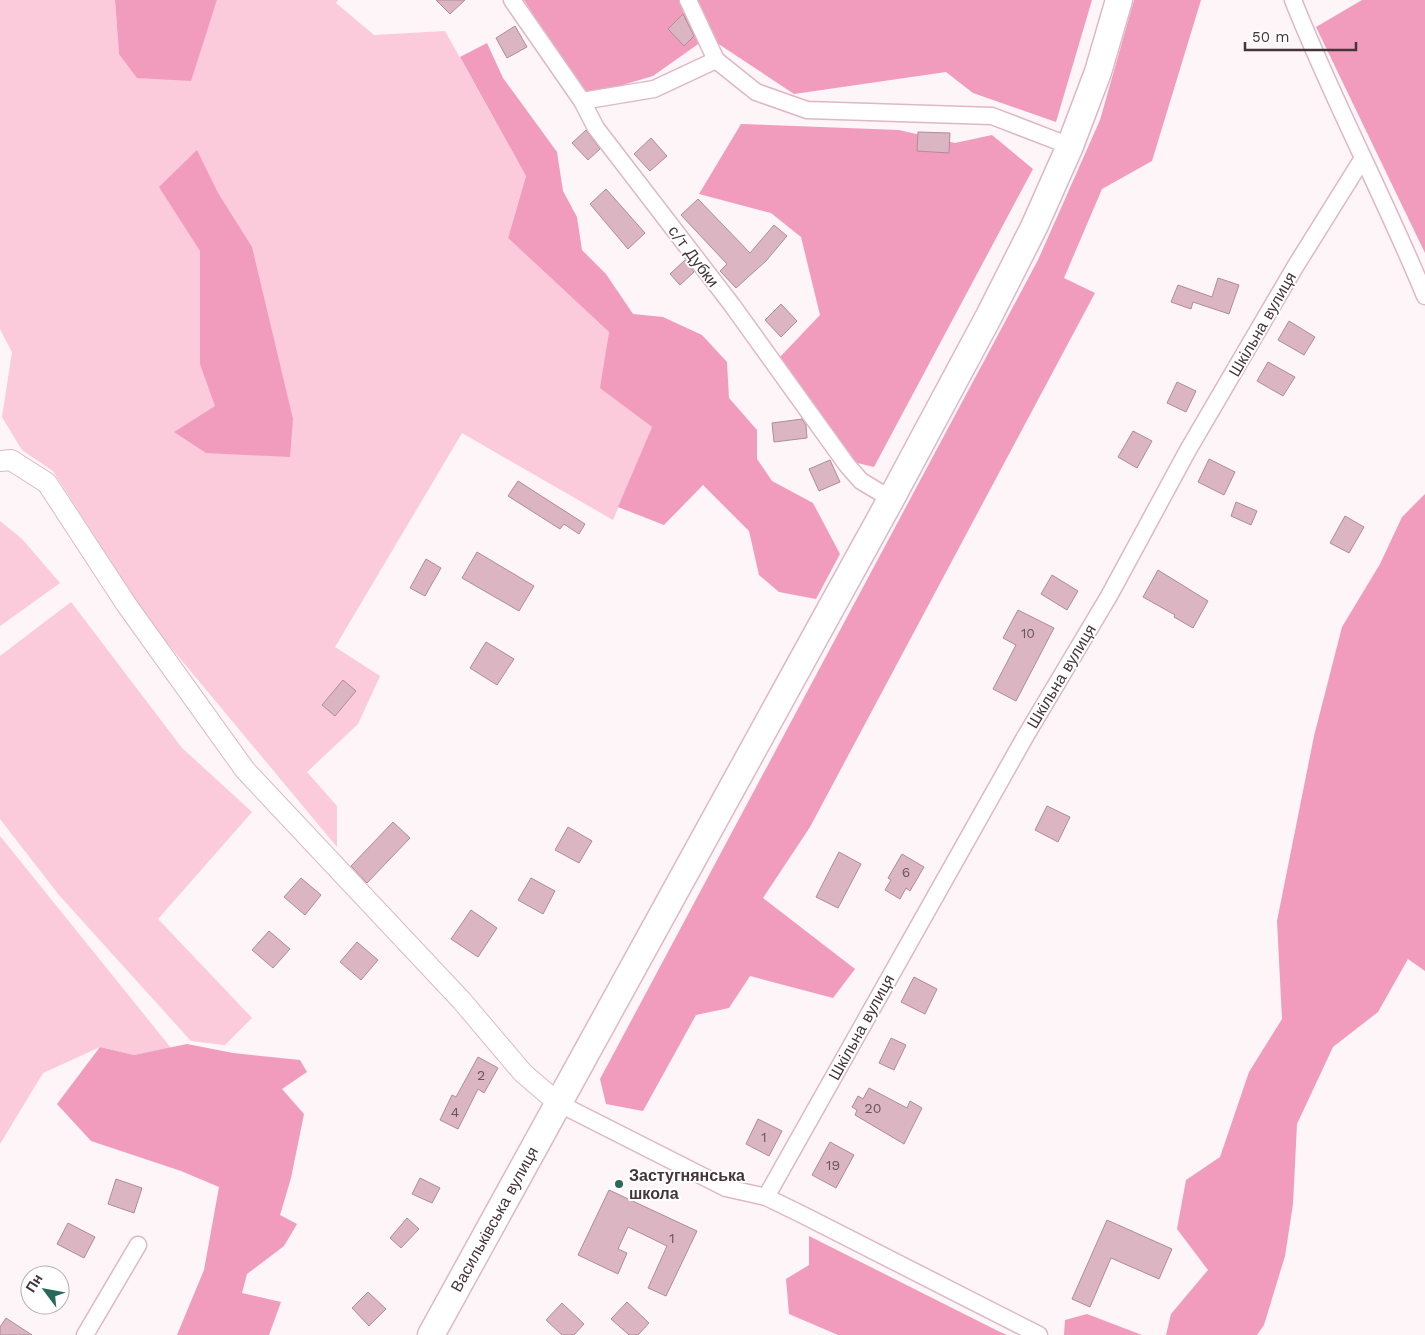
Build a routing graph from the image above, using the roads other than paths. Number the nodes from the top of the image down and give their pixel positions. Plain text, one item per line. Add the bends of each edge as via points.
1 (512, 0) edge
2 (688, 0) edge
3 (1119, 0) edge
4 (1293, 0) edge
5 (716, 60) junction
6 (582, 101) junction
7 (1070, 146) junction
8 (1363, 158) junction
9 (1425, 296) edge
10 (0, 460) edge
11 (891, 499) junction
12 (558, 1103) junction
13 (766, 1197) junction
14 (138, 1245) dead end
15 (85, 1335) edge
16 (431, 1335) edge
17 (1039, 1335) edge

1 - 6 street, с/т Дубки
2 - 5 street
3 - 7 main road, Васильківська вулиця via 1098,72
4 - 8 street
5 - 6 street via 654,89
5 - 7 street via 756,92 808,110 992,116
6 - 11 street, с/т Дубки via 596,128 743,320 847,465 861,481
7 - 11 main road, Васильківська вулиця via 1029,236
8 - 9 street
8 - 13 street, Шкільна вулиця via 1188,450 1109,596 1025,737
10 - 12 street via 11,460 47,483 126,604 245,770 462,1001 524,1074
11 - 12 main road, Васильківська вулиця
12 - 13 street via 726,1188
12 - 16 main road, Васильківська вулиця
13 - 17 street
14 - 15 street

